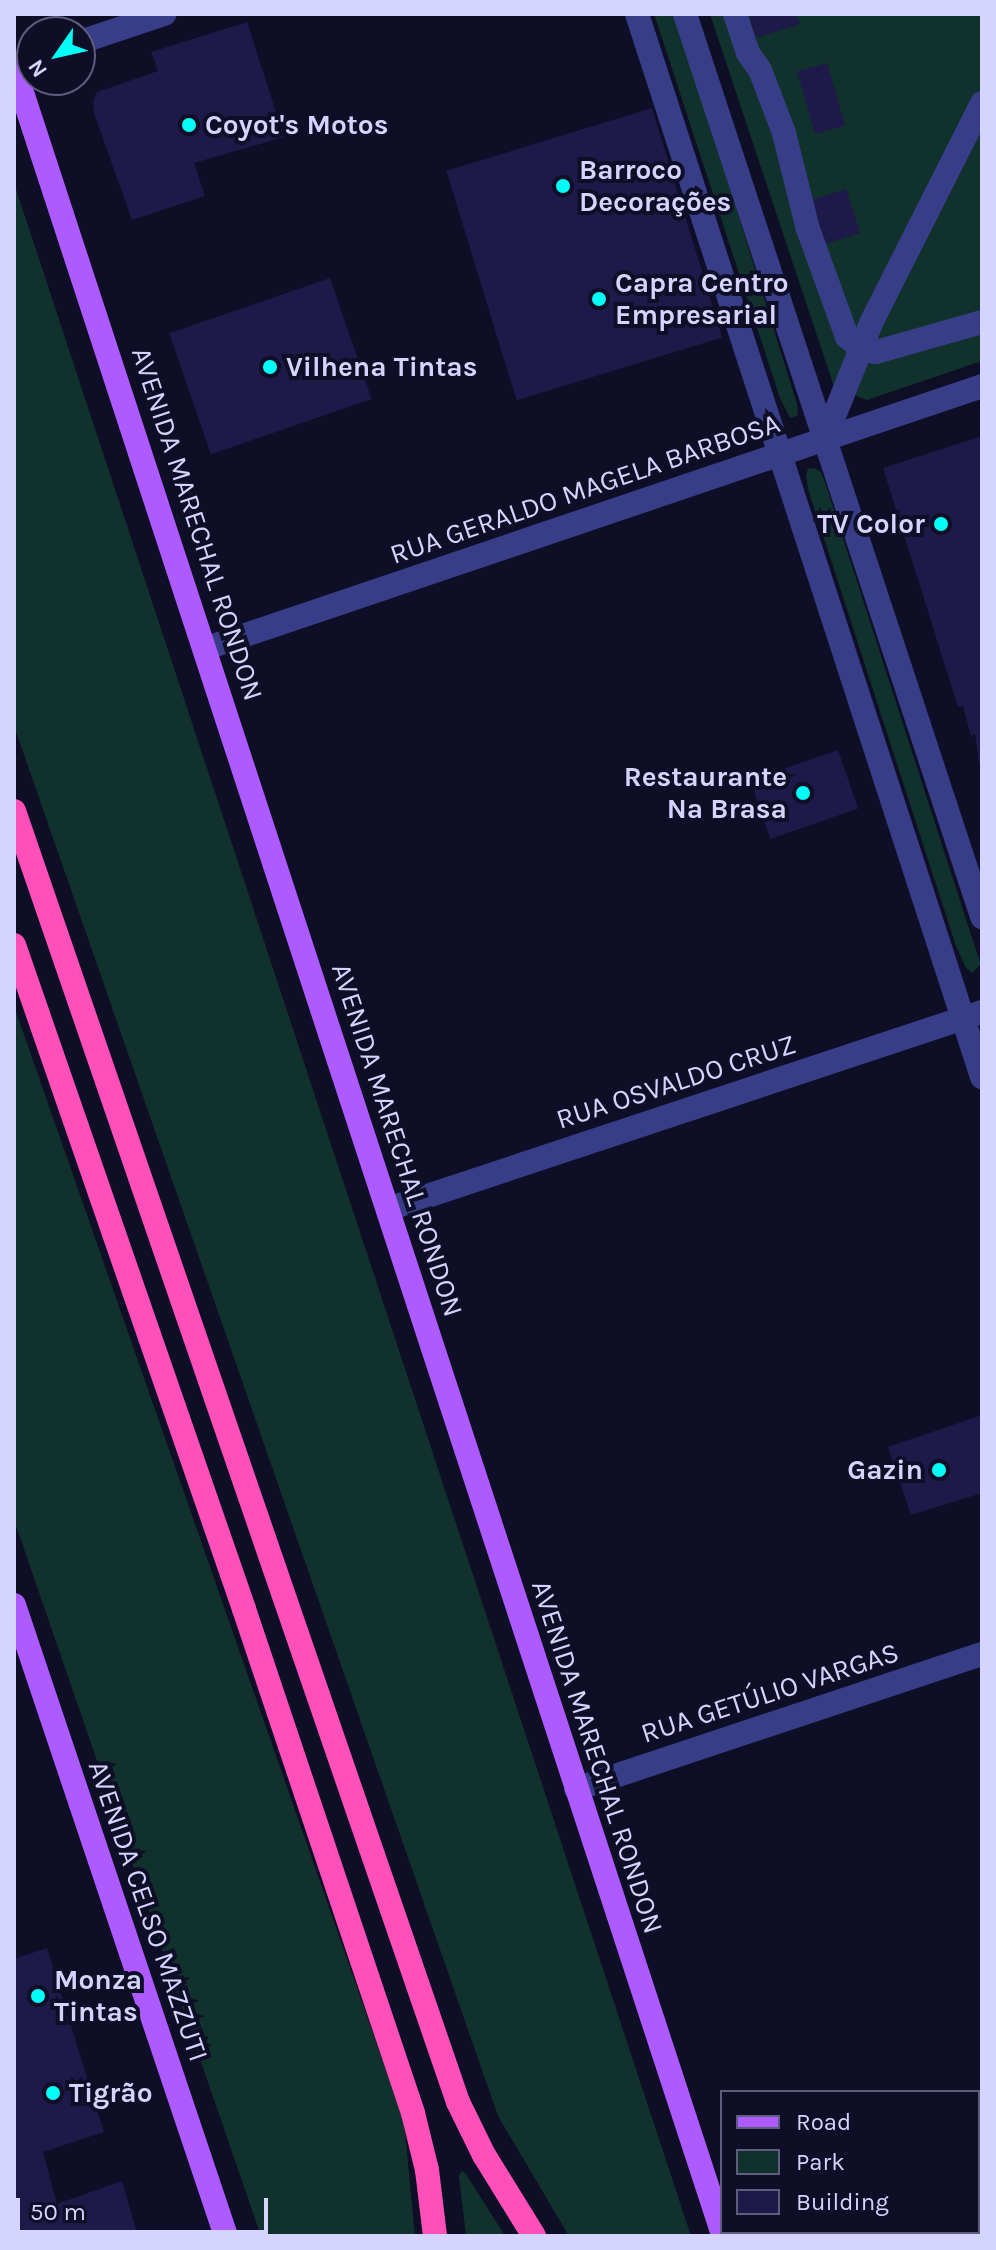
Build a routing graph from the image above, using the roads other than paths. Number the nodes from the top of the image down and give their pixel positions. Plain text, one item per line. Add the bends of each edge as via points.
1 (164, 14) edge
2 (637, 14) edge
3 (685, 14) edge
4 (735, 14) edge
5 (96, 37) edge
6 (14, 66) edge
7 (982, 103) edge
8 (982, 322) edge
9 (863, 350) junction
10 (982, 386) edge
11 (825, 439) junction
12 (780, 454) junction
13 (207, 648) junction
14 (14, 811) edge
15 (982, 917) edge
16 (14, 945) edge
17 (972, 1015) edge
18 (982, 1077) edge
19 (388, 1209) junction
20 (14, 1605) edge
21 (982, 1654) edge
22 (576, 1789) junction
23 (720, 2227) edge
24 (226, 2236) edge
25 (435, 2236) edge
26 (534, 2236) edge

1 - 5 street
2 - 12 street
3 - 11 street
4 - 9 street via 784,133 808,229 841,327
6 - 13 main road, AVENIDA MARECHAL RONDON
7 - 9 street via 872,321
8 - 9 street via 891,350
9 - 11 street
10 - 11 street, RUA GERALDO MAGELA BARBOSA
11 - 12 street, RUA GERALDO MAGELA BARBOSA
11 - 15 street
12 - 13 street, RUA GERALDO MAGELA BARBOSA
12 - 17 street
13 - 19 main road, AVENIDA MARECHAL RONDON
14 - 26 highway via 458,2102
16 - 25 highway via 413,2113
17 - 18 street
17 - 19 street, RUA OSVALDO CRUZ
19 - 22 main road, AVENIDA MARECHAL RONDON
20 - 24 main road, AVENIDA CELSO MAZZUTI
21 - 22 street, RUA GETÚLIO VARGAS
22 - 23 main road, AVENIDA MARECHAL RONDON

